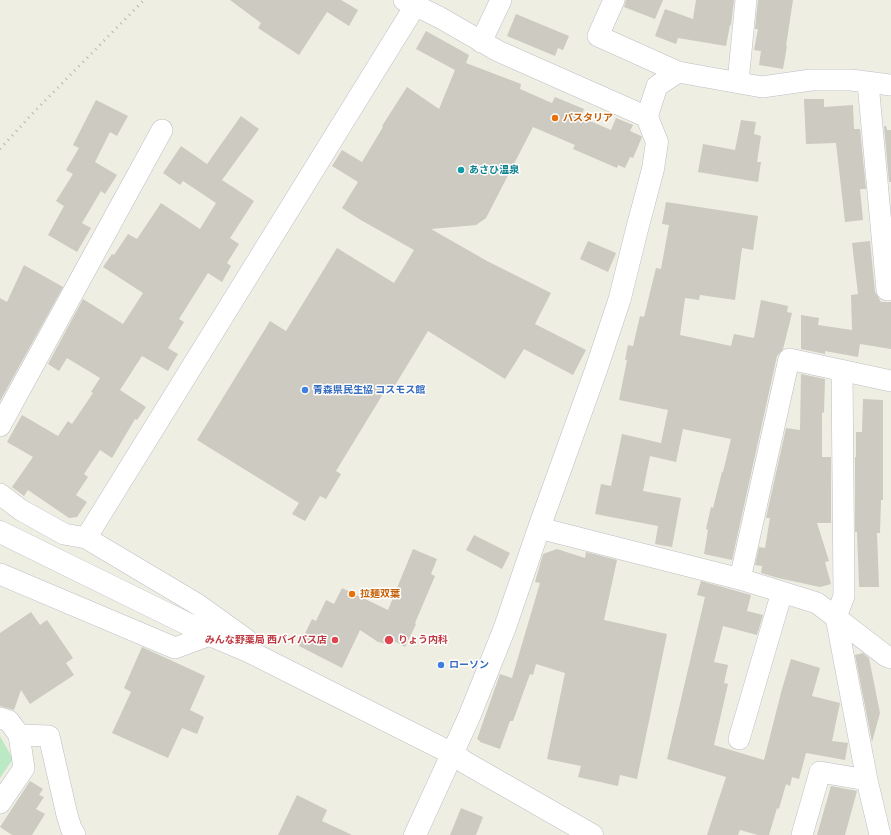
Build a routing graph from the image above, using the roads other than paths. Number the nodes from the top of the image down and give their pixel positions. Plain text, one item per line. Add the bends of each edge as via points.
1 (501, 0) edge
2 (614, 0) edge
3 (746, 0) edge
4 (410, 3) edge
5 (481, 42) junction
6 (678, 72) junction
7 (738, 82) junction
8 (868, 83) junction
9 (891, 85) edge
10 (647, 117) junction
11 (162, 130) dead end
12 (891, 289) edge
13 (842, 371) junction
14 (891, 381) edge
15 (0, 426) edge
16 (0, 494) edge
17 (539, 528) junction
18 (0, 532) edge
19 (86, 538) junction
20 (0, 574) edge
21 (740, 579) junction
22 (782, 592) junction
23 (836, 617) junction
24 (210, 635) junction
25 (250, 652) junction
26 (891, 658) edge
27 (0, 718) edge
28 (19, 735) junction
29 (739, 739) dead end
30 (453, 754) junction
31 (867, 780) junction
32 (0, 803) edge
33 (75, 835) edge
34 (415, 835) edge
35 (592, 835) edge
36 (802, 835) edge
37 (880, 835) edge

1 - 5 street
2 - 6 street via 598,36
3 - 7 street
4 - 5 street
4 - 19 street
5 - 10 street
6 - 7 street
6 - 10 street via 657,86
7 - 8 street via 762,87 811,80 851,80
8 - 9 street
8 - 12 street via 887,290
10 - 17 street via 657,142 656,149 620,298
11 - 15 street
13 - 14 street
13 - 21 street via 789,359
13 - 23 street via 844,596
16 - 19 street via 21,510 64,534
17 - 21 street
17 - 30 street via 504,630
18 - 24 street
19 - 25 street via 197,604 247,640
20 - 24 street via 175,648
21 - 22 street
22 - 23 street via 817,603
22 - 29 street
23 - 26 street
23 - 31 street
24 - 25 street
25 - 30 street
27 - 28 street via 9,722
28 - 32 street via 24,768
28 - 33 street via 49,736 67,815
30 - 34 street
30 - 35 street via 466,764
31 - 36 street via 820,772
31 - 37 street

